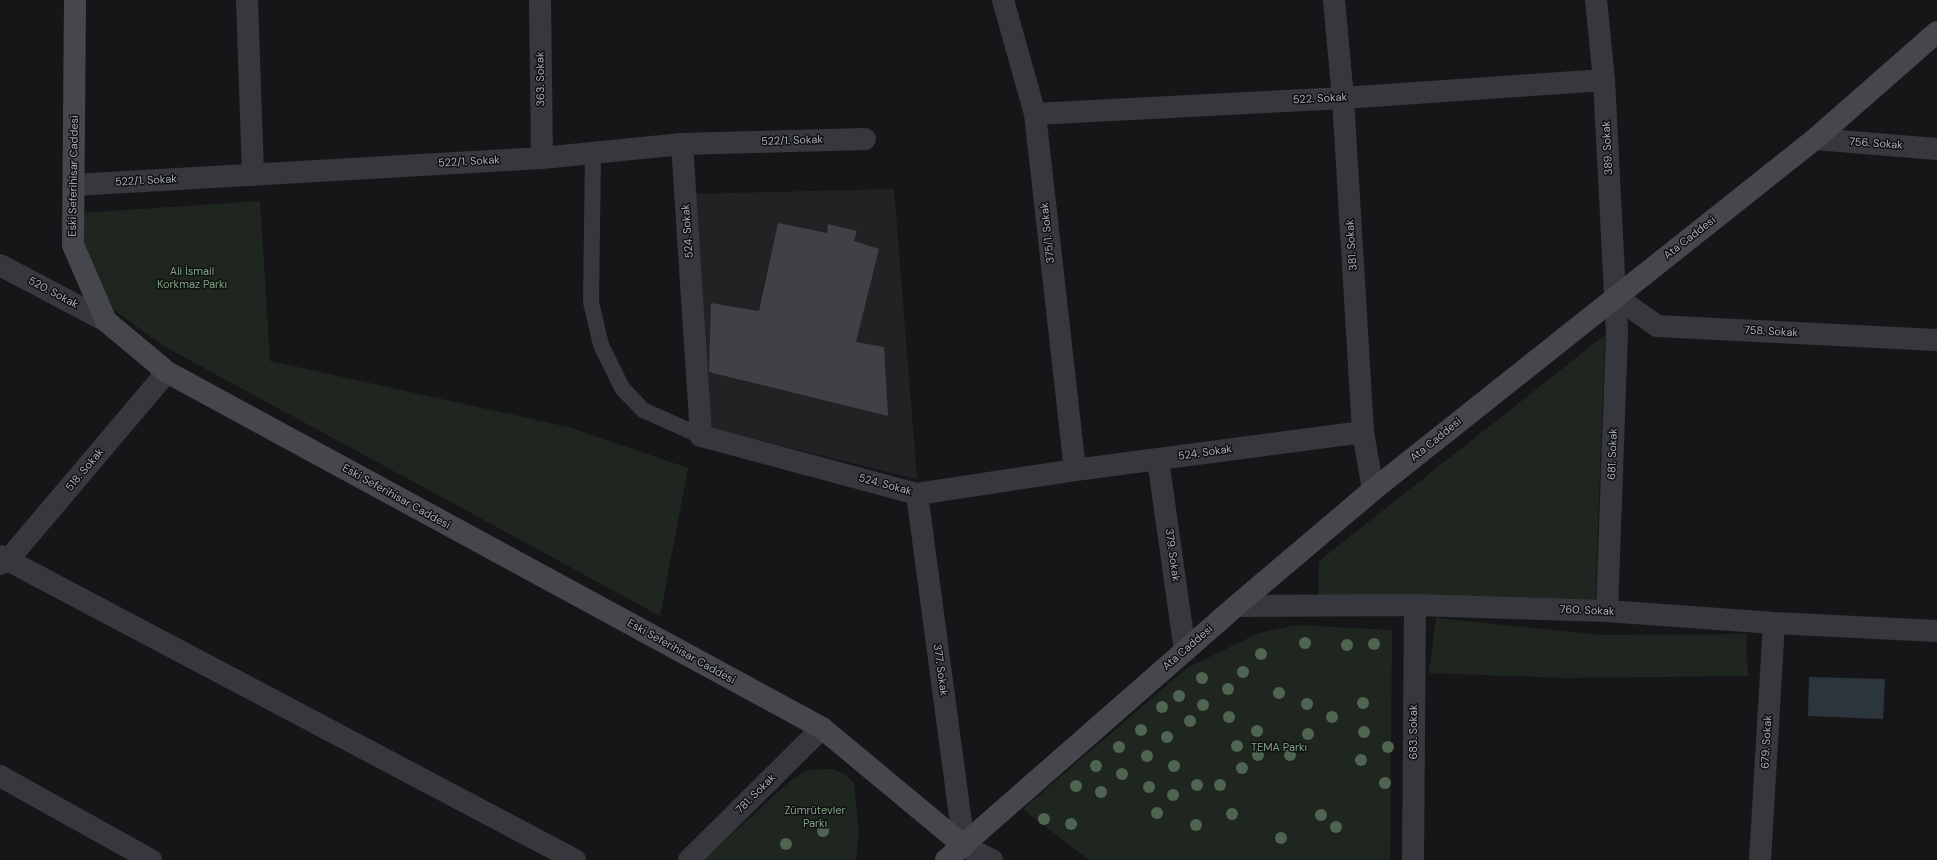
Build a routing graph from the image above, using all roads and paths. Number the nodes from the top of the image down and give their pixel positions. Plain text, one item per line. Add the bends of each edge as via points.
1 (76, 0) edge
2 (247, 0) edge
3 (540, 0) edge
4 (1003, 0) edge
5 (1334, 0) edge
6 (1596, 0) edge
7 (1937, 32) edge
8 (1604, 80) junction
9 (1342, 98) junction
10 (1035, 114) junction
11 (865, 139) dead end
12 (1815, 139) junction
13 (682, 144) junction
14 (1937, 149) edge
15 (593, 153) junction
16 (542, 158) junction
17 (253, 175) junction
18 (74, 185) junction
19 (0, 265) edge
20 (1615, 296) junction
21 (106, 321) junction
22 (1937, 340) edge
23 (167, 372) junction
24 (1363, 432) junction
25 (702, 436) junction
26 (1158, 460) junction
27 (1075, 470) junction
28 (1373, 490) junction
29 (917, 494) junction
30 (3, 560) edge
31 (1415, 605) junction
32 (1236, 606) junction
33 (1607, 611) junction
34 (1774, 623) junction
35 (1937, 631) edge
36 (1185, 651) junction
37 (822, 728) junction
38 (0, 776) edge
39 (964, 846) junction
40 (987, 859) edge
41 (150, 860) edge
42 (576, 860) edge
43 (689, 860) edge
44 (946, 860) edge
45 (1413, 860) edge
46 (1760, 860) edge

1 - 18 main road, Eski Seferihisar Caddesi
2 - 17 street
3 - 16 street, 363. Sokak
4 - 10 street, 375/1. Sokak
5 - 9 street, 381. Sokak
6 - 8 street, 389. Sokak
7 - 12 main road, Ata Caddesi
8 - 9 street, 522. Sokak
8 - 20 street, 389. Sokak
9 - 10 street, 522. Sokak
9 - 24 street, 381. Sokak
10 - 27 street, 375/1. Sokak
11 - 13 street, 522/1. Sokak
12 - 14 street, 756. Sokak
12 - 20 main road, Ata Caddesi
13 - 15 street, 522/1. Sokak
13 - 25 street, 524. Sokak
15 - 16 street, 522/1. Sokak
15 - 25 lane via 591,302 601,345 622,388 643,410
16 - 17 street, 522/1. Sokak
17 - 18 street, 522/1. Sokak
18 - 21 main road, Eski Seferihisar Caddesi via 73,245
19 - 21 street, 520. Sokak
20 - 22 street, 758. Sokak via 1657,326
20 - 28 main road, Ata Caddesi
20 - 33 street, 681. Sokak via 1617,333
21 - 23 main road, Eski Seferihisar Caddesi
23 - 30 street, 518. Sokak
23 - 37 main road, Eski Seferihisar Caddesi
24 - 26 street, 524. Sokak
24 - 28 street, 381. Sokak
25 - 29 street, 524. Sokak
26 - 27 street, 524. Sokak
26 - 36 street, 379. Sokak
27 - 29 street, 524. Sokak
28 - 32 main road, Ata Caddesi
29 - 39 street, 377. Sokak
30 - 42 street
31 - 32 street, 760. Sokak
31 - 33 street, 760. Sokak
31 - 45 street, 683. Sokak
32 - 36 main road, Ata Caddesi
33 - 34 street, 760. Sokak
34 - 35 street, 760. Sokak
34 - 46 street, 679. Sokak
36 - 39 main road, Ata Caddesi
37 - 39 main road, Eski Seferihisar Caddesi
37 - 43 street, 781. Sokak
38 - 41 street
39 - 40 street
39 - 44 main road, Ata Caddesi

